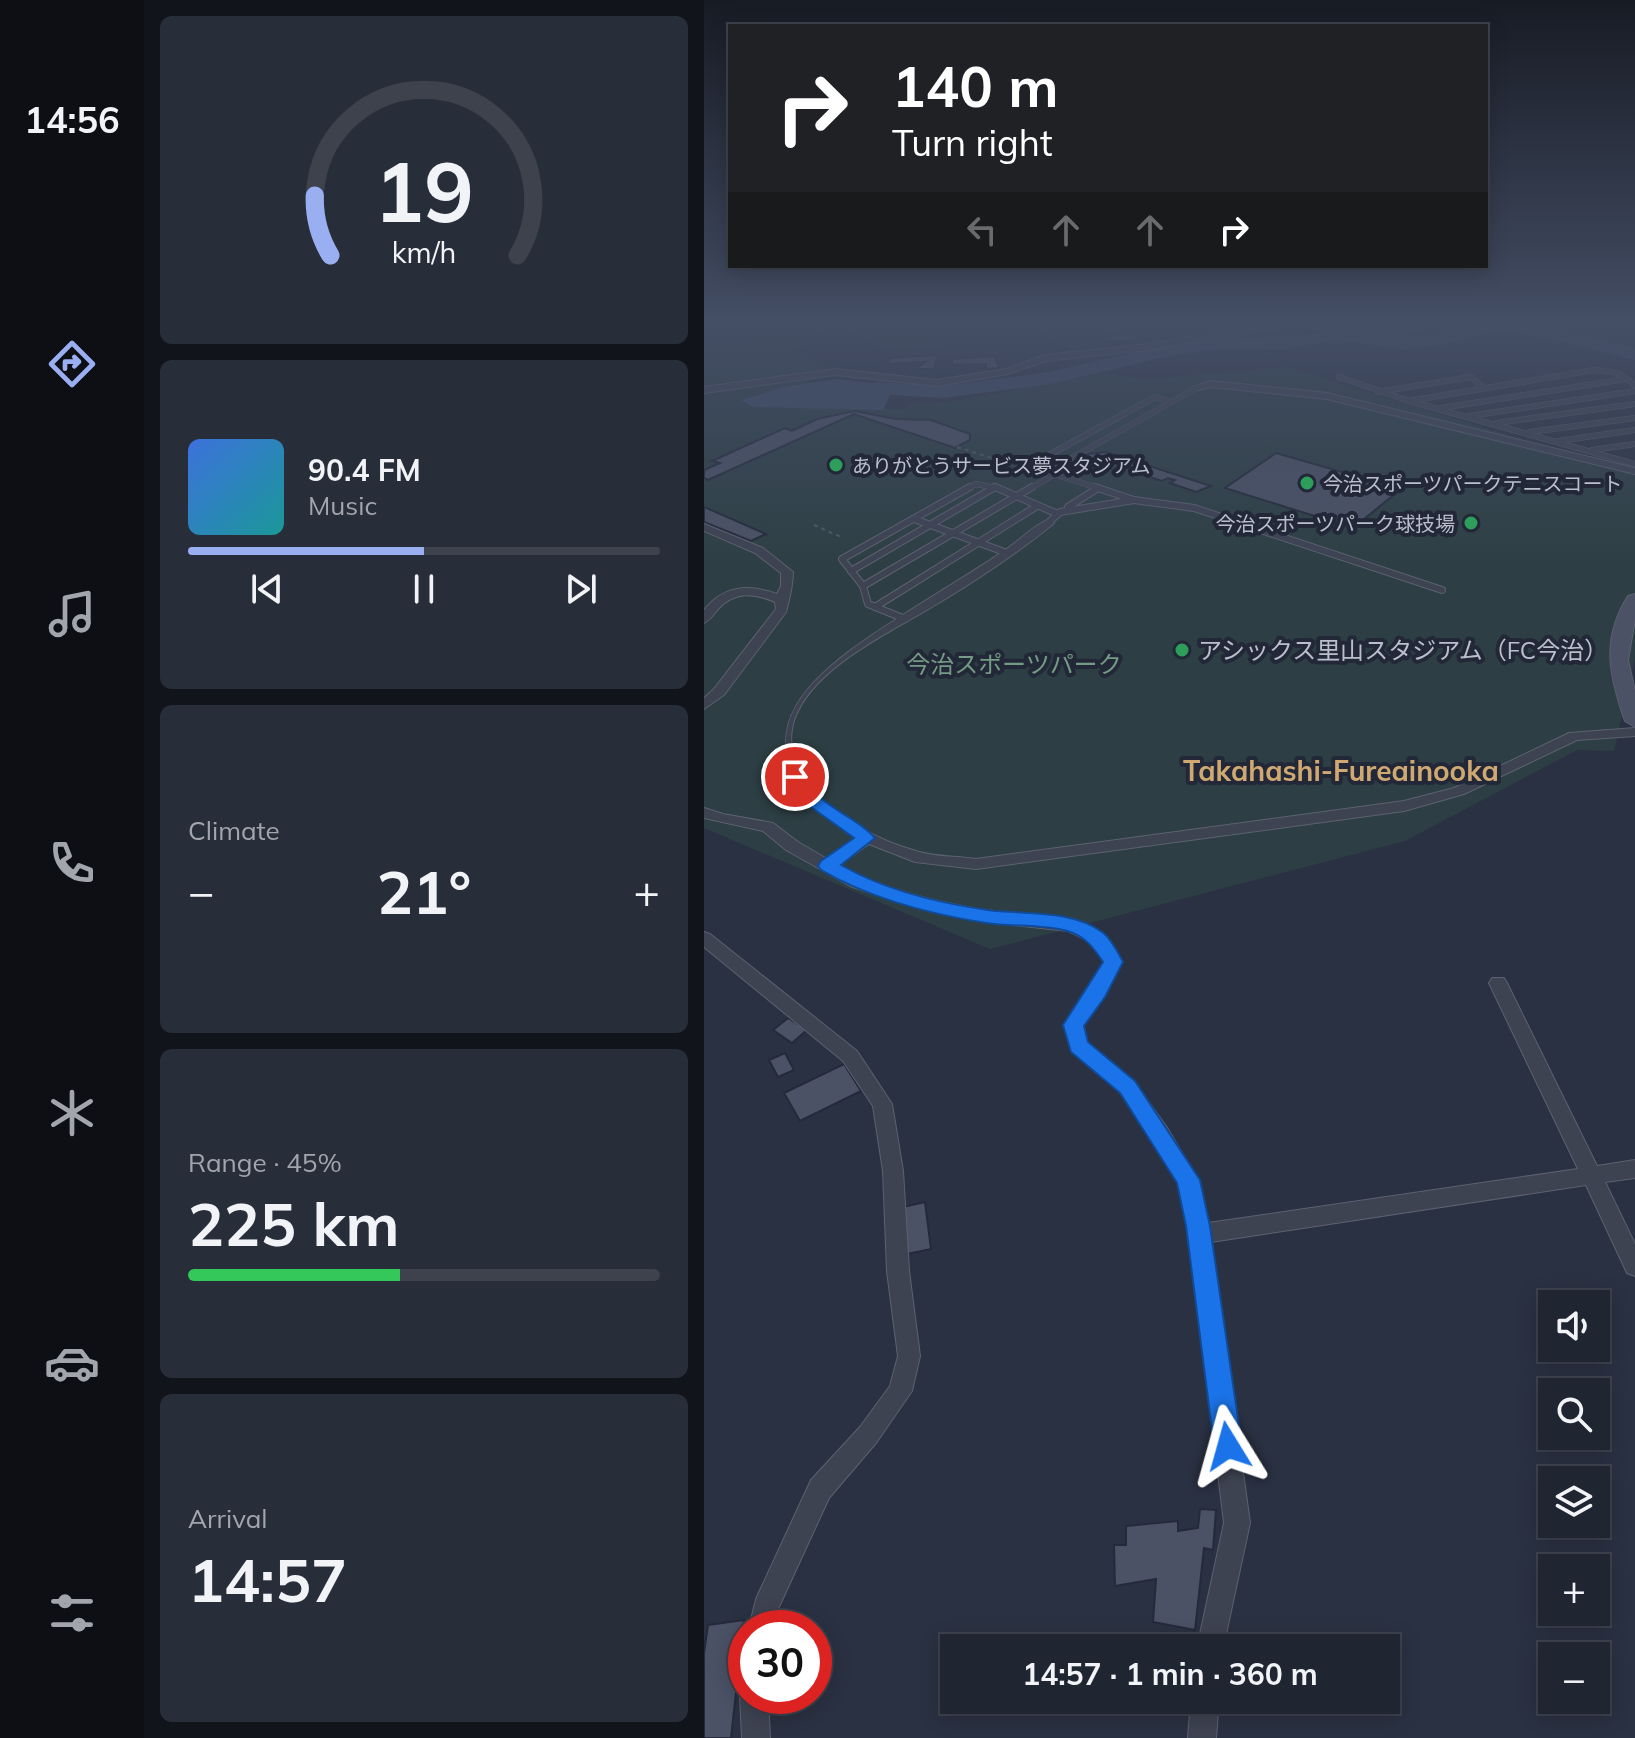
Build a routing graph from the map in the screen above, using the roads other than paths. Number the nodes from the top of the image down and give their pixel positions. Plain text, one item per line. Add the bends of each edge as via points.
1 (1142, 404) edge
2 (1167, 404) edge
3 (1360, 404) edge
4 (1419, 404) edge
5 (1467, 404) edge
6 (1537, 404) edge
7 (1635, 404) edge
8 (1436, 409) junction
9 (1464, 416) junction
10 (1635, 418) edge
11 (1492, 424) junction
12 (1635, 430) edge
13 (1525, 433) junction
14 (1553, 441) junction
15 (1635, 444) edge
16 (1587, 451) junction
17 (1635, 461) edge
18 (1635, 471) edge
19 (1051, 473) junction
20 (996, 487) junction
21 (1098, 488) junction
22 (1019, 495) junction
23 (1134, 500) junction
24 (1037, 506) junction
25 (1055, 516) junction
26 (914, 519) junction
27 (931, 525) junction
28 (704, 527) edge
29 (954, 533) junction
30 (978, 543) junction
31 (1007, 553) junction
32 (851, 571) junction
33 (863, 586) junction
34 (1442, 590) dead end
35 (781, 600) junction
36 (1635, 600) edge
37 (875, 607) junction
38 (704, 619) edge
39 (905, 619) junction
40 (704, 705) edge
41 (1635, 721) edge
42 (1635, 732) edge
43 (704, 813) edge
44 (867, 838) junction
45 (827, 866) junction
46 (704, 938) edge
47 (1498, 983) dead end
48 (1635, 1169) edge
49 (1591, 1175) junction
50 (1198, 1234) junction
51 (1635, 1266) edge
52 (767, 1610) edge
53 (1213, 1634) edge
54 (755, 1714) edge
55 (1204, 1714) edge
56 (756, 1738) edge
57 (1202, 1738) edge

1 - 19 lane via 1029,466
2 - 19 lane
3 - 18 street
4 - 8 lane
5 - 8 lane
6 - 9 lane
7 - 11 lane
8 - 9 lane
9 - 11 lane
10 - 13 lane
11 - 13 lane
12 - 14 lane
13 - 14 lane
14 - 16 lane
15 - 16 lane
16 - 17 lane
19 - 21 lane
19 - 22 lane
20 - 22 lane
20 - 26 lane via 976,484
20 - 27 lane
21 - 23 lane
21 - 25 lane
22 - 24 lane
22 - 29 lane
23 - 25 lane
23 - 34 lane via 1194,508
24 - 25 lane
24 - 30 lane
25 - 31 street
26 - 27 lane
26 - 32 lane via 842,559
27 - 29 lane
27 - 32 lane
28 - 35 street via 778,562 787,572
29 - 30 lane
29 - 33 lane
30 - 31 lane
30 - 37 lane
31 - 39 street
32 - 33 lane
33 - 37 lane via 868,604
35 - 38 street via 762,591 741,590 716,601
35 - 40 street via 782,609
36 - 41 street via 1622,624 1616,667
37 - 39 lane
39 - 44 street via 813,684 793,708 784,734 795,777 810,798
42 - 44 street via 1574,736 1459,791 1404,806 1038,857 976,864 915,857
43 - 45 street via 768,827
44 - 45 street
45 - 50 street via 909,900 986,916 1071,925 1097,938 1113,962 1074,1025 1079,1046 1127,1087 1159,1132 1188,1180
46 - 52 street via 850,1056 882,1104 893,1171 909,1356 900,1391 820,1489
47 - 49 street
48 - 49 street
49 - 50 street
49 - 51 street
50 - 53 street via 1237,1523
54 - 56 street
55 - 57 street

